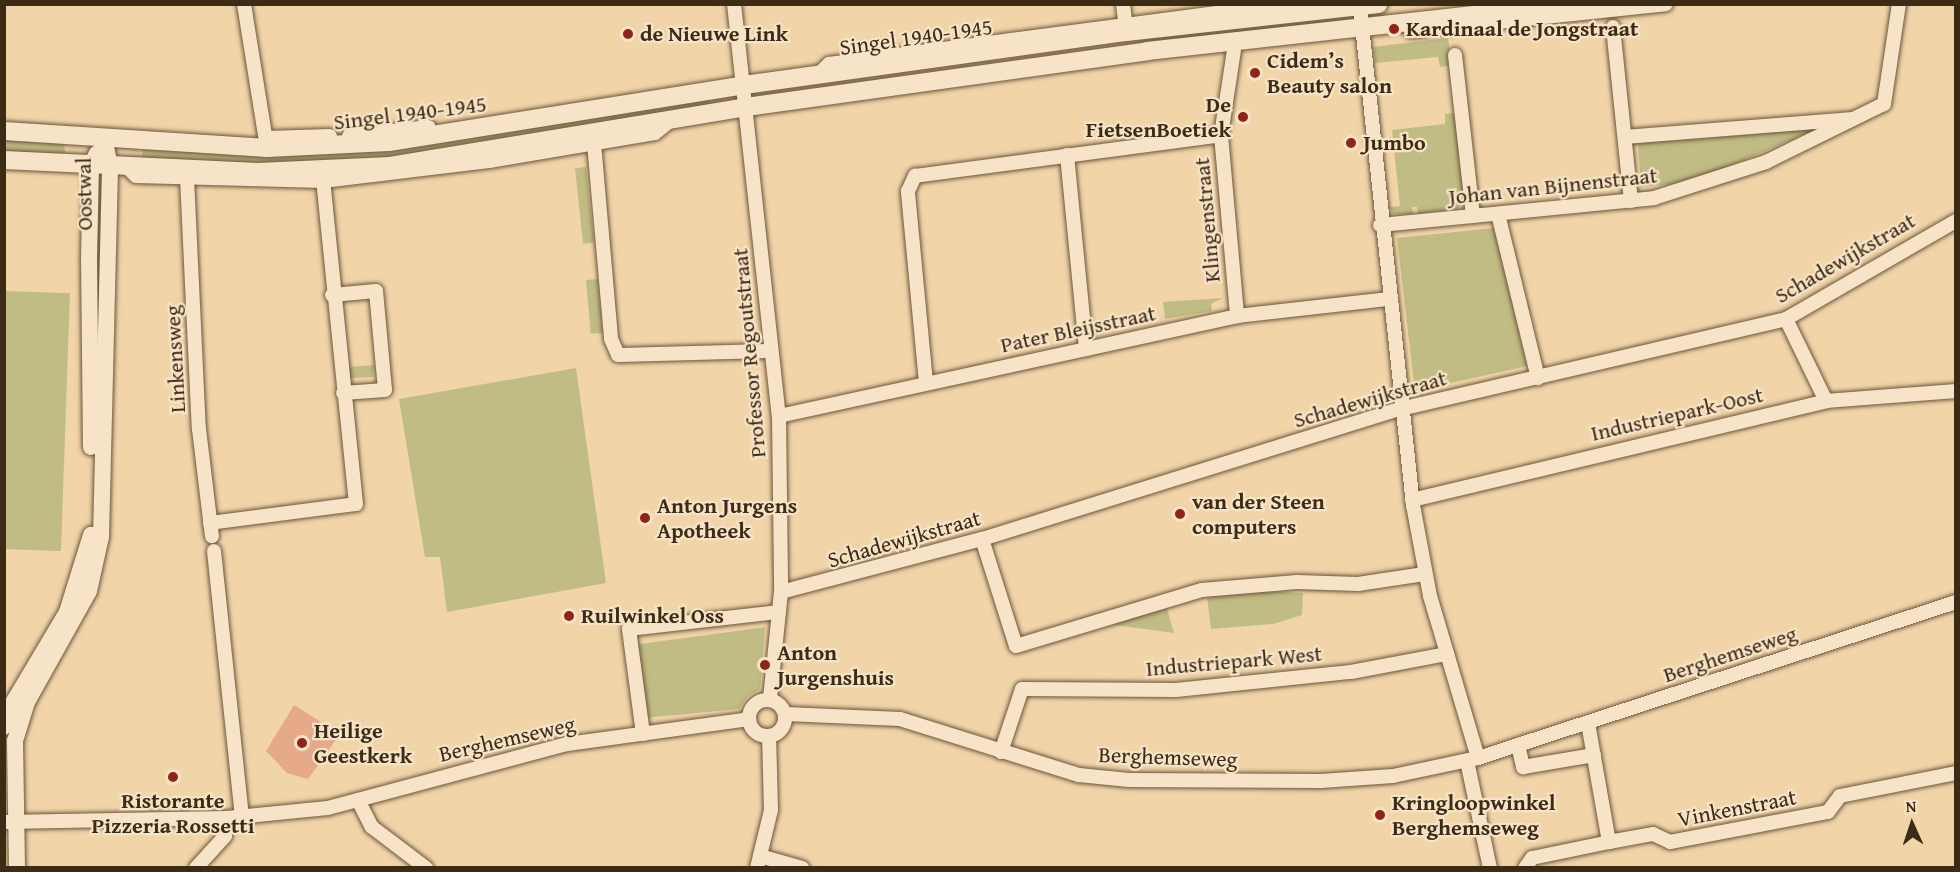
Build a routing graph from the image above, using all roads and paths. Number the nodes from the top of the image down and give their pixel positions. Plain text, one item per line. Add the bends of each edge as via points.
1 (244, 4) edge
2 (734, 4) edge
3 (1123, 4) edge
4 (1285, 4) edge
5 (1571, 4) edge
6 (1666, 4) edge
7 (1899, 4) edge
8 (1258, 6) edge
9 (1369, 6) edge
10 (1126, 27) junction
11 (1613, 27) dead end
12 (1361, 31) junction
13 (1200, 45) junction
14 (1234, 50) junction
15 (1455, 55) dead end
16 (743, 81) junction
17 (746, 107) junction
18 (1860, 118) junction
19 (671, 120) junction
20 (4, 131) edge
21 (1221, 135) junction
22 (1625, 137) junction
23 (104, 138) junction
24 (266, 143) junction
25 (594, 143) junction
26 (1067, 155) junction
27 (4, 160) edge
28 (91, 165) junction
29 (118, 166) junction
30 (187, 178) junction
31 (323, 181) junction
32 (1631, 201) junction
33 (1498, 214) junction
34 (1473, 216) junction
35 (1956, 221) edge
36 (1380, 225) junction
37 (332, 295) junction
38 (1389, 299) junction
39 (1236, 316) junction
40 (1786, 319) junction
41 (1086, 349) junction
42 (770, 351) junction
43 (1538, 378) junction
44 (926, 383) junction
45 (1956, 391) edge
46 (342, 393) junction
47 (1826, 400) junction
48 (1400, 409) junction
49 (779, 416) junction
50 (1412, 500) junction
51 (981, 539) junction
52 (214, 552) dead end
53 (1424, 574) junction
54 (781, 592) junction
55 (1956, 602) edge
56 (779, 612) junction
57 (1447, 654) junction
58 (48, 656) junction
59 (770, 699) junction
60 (786, 714) junction
61 (749, 719) junction
62 (1588, 723) junction
63 (4, 727) edge
64 (643, 734) junction
65 (769, 736) junction
66 (1518, 745) junction
67 (1001, 752) junction
68 (1594, 755) junction
69 (1473, 759) junction
70 (1956, 773) edge
71 (358, 800) junction
72 (242, 817) junction
73 (227, 818) junction
74 (10, 822) edge
75 (1609, 842) junction
76 (758, 862) edge
77 (17, 867) edge
78 (196, 867) edge
79 (426, 867) edge
80 (802, 867) edge
81 (1490, 867) edge
82 (1525, 867) edge

1 - 24 street
2 - 16 street, Professor Regoutstraat
3 - 10 street
4 - 8 street, Singel 1940-1945
5 - 12 main road, Singel 1940-1945
6 - 12 street, Singel 1940-1945
7 - 18 street, Johan van Bijnenstraat via 1884,104
8 - 10 street, Singel 1940-1945
9 - 10 main road, Singel 1940-1945
9 - 12 street
10 - 16 main road, Singel 1940-1945 via 818,75
11 - 22 street
12 - 13 main road, Singel 1940-1945
12 - 14 street, Singel 1940-1945
12 - 36 street
13 - 14 street, Singel 1940-1945 via 1209,53
13 - 17 main road, Singel 1940-1945
14 - 21 street, Klingenstraat
15 - 34 street
16 - 17 street, Professor Regoutstraat
16 - 24 main road, Singel 1940-1945 via 388,142
17 - 19 main road, Singel 1940-1945
17 - 42 street, Professor Regoutstraat
18 - 22 street, Johan van Bijnenstraat
18 - 32 street, Johan van Bijnenstraat via 1766,162 1654,198
19 - 25 street, Singel 1940-1945 via 655,133
19 - 29 main road, Singel 1940-1945 via 466,156 319,173
20 - 23 main road, Singel 1940-1945
21 - 26 street
21 - 39 street, Klingenstraat
22 - 32 street
23 - 24 main road, Singel 1940-1945
23 - 28 street, Oostwal
23 - 29 street, Oostwal
25 - 31 street, Singel 1940-1945
25 - 42 street via 611,339 618,355
26 - 41 street
26 - 44 street via 915,176 908,191
27 - 28 main road, Singel 1940-1945
28 - 29 main road, Singel 1940-1945
28 - 58 street, Oostwal via 90,547
29 - 30 street, Singel 1940-1945 via 136,176
29 - 58 street, Oostwal via 102,537 89,591
30 - 31 street, Singel 1940-1945
30 - 46 street, Linkensweg via 199,429 211,530 356,504
31 - 37 street
32 - 33 street, Johan van Bijnenstraat
33 - 34 street, Johan van Bijnenstraat
33 - 43 street
34 - 36 street, Johan van Bijnenstraat
35 - 40 street, Schadewijkstraat
36 - 38 street
37 - 46 street
37 - 46 street via 376,291 385,390
38 - 39 street, Pater Bleijsstraat
38 - 48 street
39 - 41 street, Pater Bleijsstraat
40 - 43 street, Schadewijkstraat
40 - 47 street
41 - 44 street, Pater Bleijsstraat
42 - 49 street, Professor Regoutstraat
43 - 48 street, Schadewijkstraat
44 - 49 street, Pater Bleijsstraat
45 - 47 street, Industriepark-Oost
47 - 50 street, Industriepark-Oost
48 - 50 street
48 - 51 street, Schadewijkstraat
49 - 54 street, Professor Regoutstraat
50 - 53 street
51 - 53 street via 1016,646 1202,590 1297,582 1358,584
51 - 54 street, Schadewijkstraat
52 - 72 street
53 - 57 street
54 - 56 street, Professor Regoutstraat
55 - 62 street, Berghemseweg
56 - 59 street, Professor Regoutstraat
56 - 64 street via 629,629
57 - 67 street, Industriepark West via 1351,672 1176,690 1023,689
57 - 69 street
58 - 63 street, Oostwal via 14,701
58 - 74 street, Oostwal via 15,741
59 - 60 street
59 - 61 street via 755,704
60 - 65 street via 783,729
60 - 67 street, Berghemseweg via 900,719
61 - 64 street, Berghemseweg
61 - 65 street via 755,732
62 - 66 street, Berghemseweg
62 - 68 street
64 - 71 street, Berghemseweg via 497,760
65 - 76 street via 771,810
66 - 68 street via 1524,767
66 - 69 street, Berghemseweg
67 - 69 street, Berghemseweg via 1079,775 1129,780 1321,782 1393,776
68 - 75 street
69 - 81 street
70 - 75 street, Vinkenstraat via 1840,796 1828,812 1670,842 1653,834
71 - 72 street, Berghemseweg
71 - 79 street via 372,827
72 - 73 street, Berghemseweg
73 - 74 street, Berghemseweg
73 - 78 street via 225,836
74 - 77 street, Oostwal
75 - 82 street, Vinkenstraat via 1532,858
76 - 80 street

